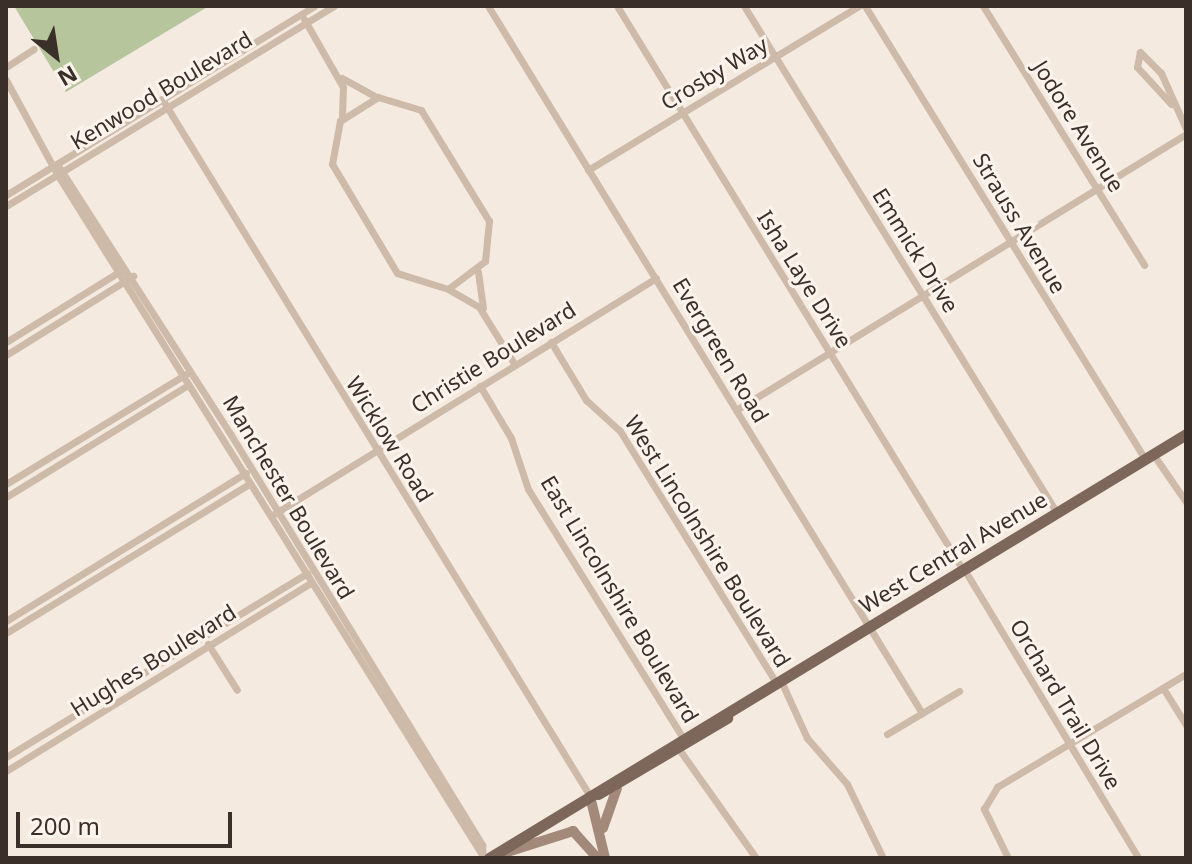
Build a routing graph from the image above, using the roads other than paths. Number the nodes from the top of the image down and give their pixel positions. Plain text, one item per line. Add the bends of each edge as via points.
1 (314, 6) edge
2 (334, 6) edge
3 (488, 6) edge
4 (617, 6) edge
5 (744, 6) edge
6 (862, 6) edge
7 (983, 6) edge
8 (301, 14) junction
9 (307, 23) junction
10 (34, 49) dead end
11 (776, 57) junction
12 (6, 67) edge
13 (337, 74) junction
14 (6, 80) edge
15 (378, 97) junction
16 (162, 99) junction
17 (1171, 104) junction
18 (167, 108) junction
19 (682, 113) junction
20 (340, 121) junction
21 (1186, 132) edge
22 (57, 164) junction
23 (67, 168) junction
24 (588, 170) junction
25 (57, 174) junction
26 (1097, 188) junction
27 (6, 195) edge
28 (6, 206) edge
29 (1009, 241) junction
30 (1144, 265) dead end
31 (127, 267) junction
32 (478, 272) junction
33 (118, 273) junction
34 (133, 276) junction
35 (656, 278) junction
36 (124, 282) junction
37 (448, 289) junction
38 (924, 295) junction
39 (485, 314) junction
40 (6, 342) edge
41 (551, 342) junction
42 (829, 352) junction
43 (6, 355) edge
44 (515, 365) junction
45 (191, 371) junction
46 (182, 377) junction
47 (196, 380) junction
48 (187, 385) junction
49 (480, 386) junction
50 (736, 410) junction
51 (1186, 434) edge
52 (376, 450) junction
53 (1149, 457) junction
54 (252, 470) junction
55 (243, 475) junction
56 (257, 479) junction
57 (6, 484) edge
58 (248, 484) junction
59 (6, 497) edge
60 (1186, 502) edge
61 (277, 511) junction
62 (1057, 513) junction
63 (268, 517) junction
64 (313, 569) junction
65 (963, 570) junction
66 (304, 575) junction
67 (318, 579) junction
68 (310, 584) junction
69 (6, 621) edge
70 (870, 627) junction
71 (6, 633) edge
72 (202, 635) junction
73 (209, 646) junction
74 (1186, 674) edge
75 (779, 682) junction
76 (1163, 688) junction
77 (237, 690) dead end
78 (959, 691) dead end
79 (922, 713) junction
80 (1186, 725) edge
81 (887, 734) dead end
82 (681, 744) junction
83 (1069, 744) junction
84 (6, 757) edge
85 (6, 771) edge
86 (617, 788) junction
87 (590, 796) junction
88 (602, 838) junction
89 (486, 857) edge
90 (597, 858) edge
91 (605, 858) edge
92 (756, 858) edge
93 (883, 858) edge
94 (1008, 858) edge
95 (1138, 858) edge

1 - 8 street, Kenwood Boulevard
2 - 9 street, Kenwood Boulevard
3 - 24 street, Evergreen Road
4 - 19 street, Isha Laye Drive
5 - 11 street, Emmick Drive
6 - 11 street, Crosby Way
6 - 29 street, Strauss Avenue
7 - 26 street, Jodore Avenue
8 - 9 street
8 - 16 street, Kenwood Boulevard
9 - 13 street
9 - 18 street, Kenwood Boulevard
10 - 12 street
11 - 19 street, Crosby Way
11 - 38 street, Emmick Drive
13 - 15 street
13 - 20 street via 345,98
14 - 22 street
15 - 20 street
15 - 32 street via 421,110 482,206 490,235
16 - 18 street, Wicklow Road
16 - 22 street, Kenwood Boulevard
17 - 17 street via 1151,57 1136,54 1146,81
17 - 21 street
18 - 23 street, Kenwood Boulevard
18 - 52 street, Wicklow Road
19 - 24 street, Crosby Way
19 - 42 street, Isha Laye Drive
20 - 37 street via 332,164 397,273
21 - 26 street
22 - 23 street
22 - 25 street
22 - 27 street, Kenwood Boulevard
23 - 25 street, Kenwood Boulevard
23 - 31 street, Manchester Boulevard
24 - 35 street, Evergreen Road
25 - 28 street, Kenwood Boulevard
25 - 33 street, Manchester Boulevard
26 - 29 street
26 - 30 street, Jodore Avenue
29 - 38 street
29 - 53 street, Strauss Avenue
31 - 33 street
31 - 34 street, Manchester Boulevard
32 - 37 street
32 - 39 street
33 - 36 street, Manchester Boulevard
33 - 40 street
34 - 36 street
34 - 45 street, Manchester Boulevard
35 - 41 street, Christie Boulevard
35 - 50 street, Evergreen Road
36 - 43 street
36 - 46 street, Manchester Boulevard
37 - 39 street
38 - 42 street
38 - 62 street, Emmick Drive
39 - 44 street
41 - 44 street, Christie Boulevard
41 - 75 street, West Lincolnshire Boulevard via 586,400 620,431
42 - 50 street
42 - 65 street, Isha Laye Drive
44 - 49 street, Christie Boulevard
45 - 46 street
45 - 47 street, Manchester Boulevard
46 - 48 street, Manchester Boulevard
46 - 57 street
47 - 48 street
47 - 54 street, Manchester Boulevard
48 - 55 street, Manchester Boulevard
48 - 59 street
49 - 52 street, Christie Boulevard
49 - 82 street, East Lincolnshire Boulevard via 511,438 528,489
50 - 70 street, Evergreen Road
51 - 53 main road, West Central Avenue
52 - 61 street, Christie Boulevard
52 - 87 street, Wicklow Road
53 - 60 street, Strauss Avenue
53 - 62 main road, West Central Avenue
54 - 55 street
54 - 56 street, Manchester Boulevard
55 - 58 street, Manchester Boulevard
55 - 69 street
56 - 58 street
56 - 61 street, Manchester Boulevard
58 - 63 street, Manchester Boulevard
58 - 71 street
61 - 63 street, Christie Boulevard
61 - 64 street, Manchester Boulevard
62 - 65 main road, West Central Avenue
63 - 66 street, Manchester Boulevard
64 - 66 street, Hughes Boulevard
64 - 67 street, Manchester Boulevard
65 - 70 main road, West Central Avenue
65 - 83 street, Orchard Trail Drive
66 - 68 street, Manchester Boulevard
66 - 72 street, Hughes Boulevard
67 - 68 street, Hughes Boulevard
67 - 89 street, Manchester Boulevard
68 - 73 street, Hughes Boulevard
68 - 89 street, Manchester Boulevard
70 - 75 main road, West Central Avenue
70 - 79 street, Evergreen Road
72 - 73 street
72 - 84 street, Hughes Boulevard
73 - 77 street
73 - 85 street, Hughes Boulevard
74 - 76 street
75 - 82 main road, West Central Avenue
75 - 93 street, West Lincolnshire Boulevard via 807,738 847,784
76 - 80 street
76 - 83 street
78 - 79 street
79 - 81 street
82 - 86 main road, West Central Avenue
82 - 87 main road, West Central Avenue
82 - 92 street, East Lincolnshire Boulevard
83 - 94 street via 986,801 986,817
83 - 95 street, Orchard Trail Drive
86 - 87 main road, West Central Avenue
86 - 88 street
87 - 88 street
87 - 89 main road, West Central Avenue
88 - 91 street
89 - 90 street via 565,831 580,833

